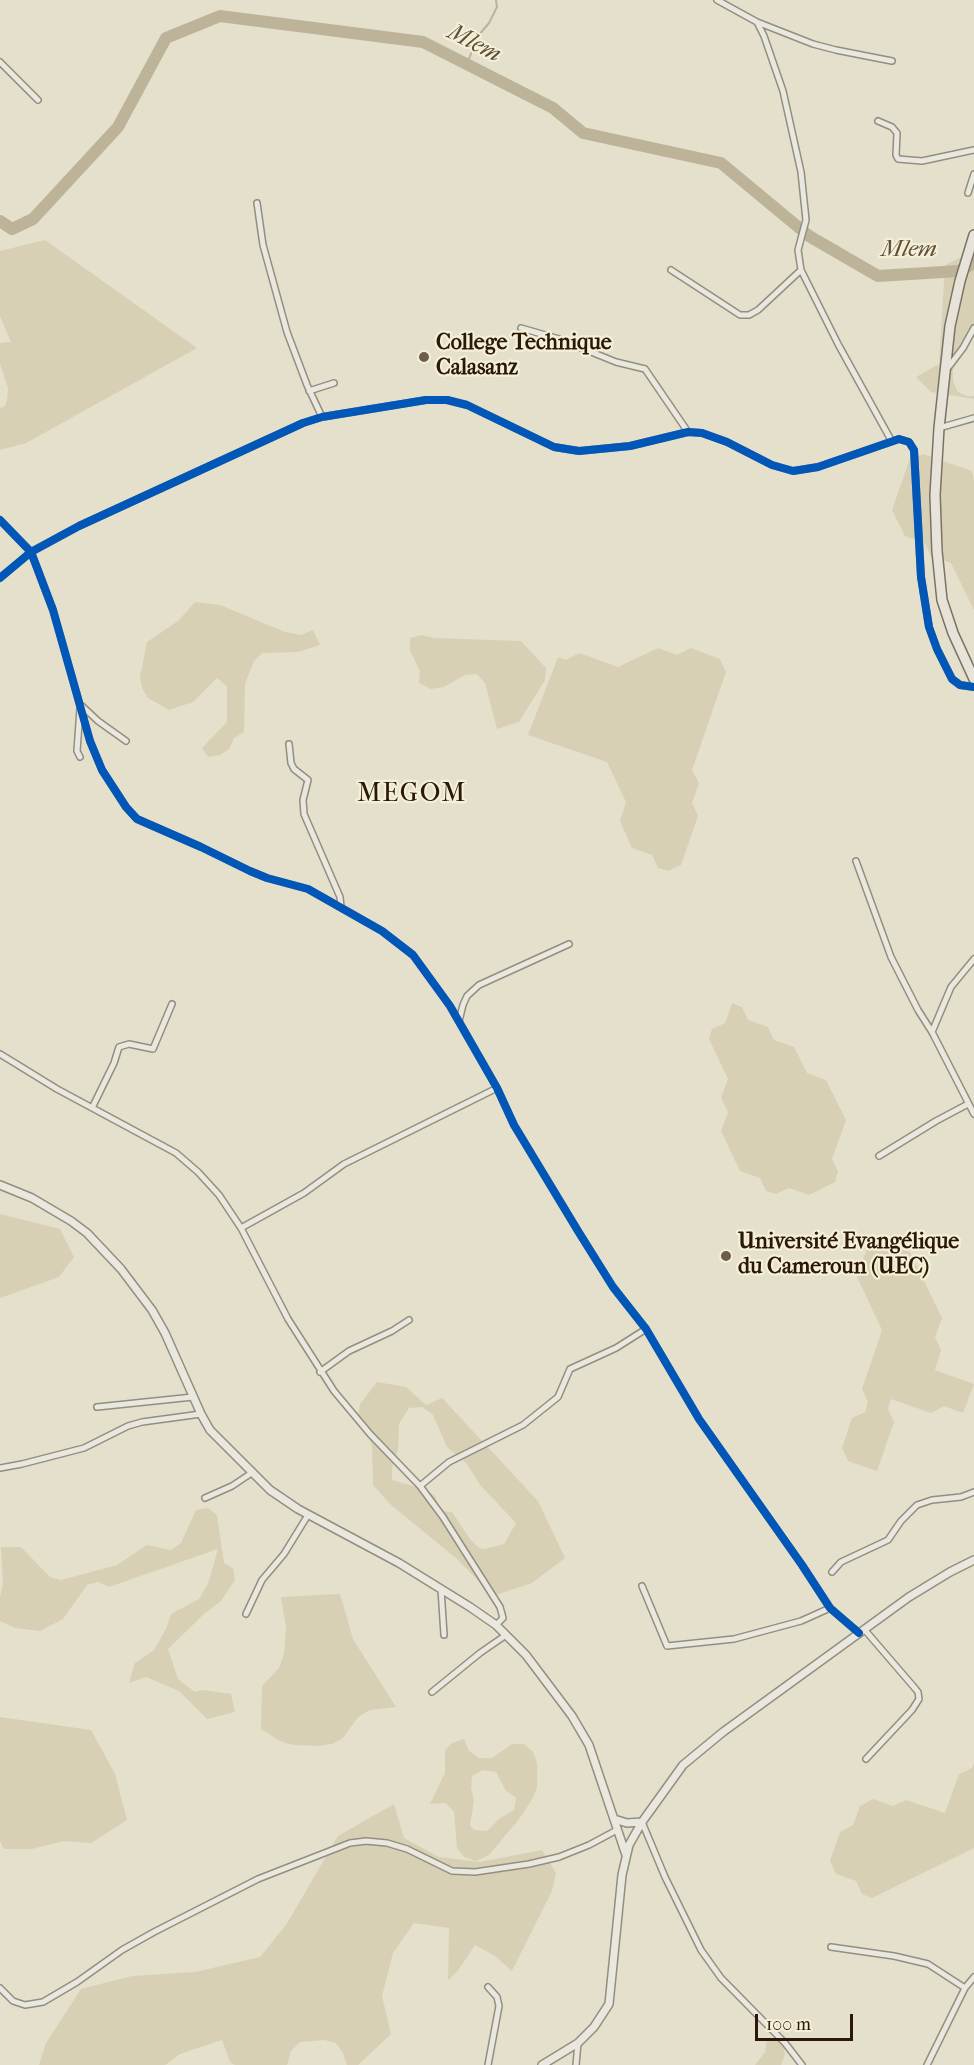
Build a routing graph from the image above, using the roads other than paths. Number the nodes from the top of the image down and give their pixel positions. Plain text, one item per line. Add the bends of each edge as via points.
1 (717, 0) edge
2 (757, 22) junction
3 (892, 61) dead end
4 (0, 62) edge
5 (38, 100) dead end
6 (878, 121) dead end
7 (974, 150) edge
8 (974, 174) edge
9 (968, 193) dead end
10 (257, 203) dead end
11 (974, 235) edge
12 (671, 270) dead end
13 (801, 270) junction
14 (521, 328) dead end
15 (974, 328) edge
16 (945, 371) junction
17 (334, 382) dead end
18 (309, 391) junction
19 (322, 417) junction
20 (974, 418) edge
21 (939, 428) junction
22 (688, 432) junction
23 (891, 440) junction
24 (0, 520) edge
25 (31, 552) junction
26 (0, 578) edge
27 (974, 678) edge
28 (974, 687) edge
29 (81, 704) junction
30 (126, 741) dead end
31 (289, 744) dead end
32 (80, 757) dead end
33 (856, 861) dead end
34 (341, 907) junction
35 (569, 944) dead end
36 (974, 959) edge
37 (172, 1004) dead end
38 (459, 1021) junction
39 (932, 1032) junction
40 (0, 1054) edge
41 (497, 1088) junction
42 (968, 1104) junction
43 (92, 1108) junction
44 (974, 1114) edge
45 (879, 1156) dead end
46 (0, 1185) edge
47 (241, 1228) junction
48 (409, 1320) dead end
49 (646, 1329) junction
50 (321, 1372) junction
51 (193, 1397) junction
52 (97, 1407) dead end
53 (201, 1414) junction
54 (0, 1468) edge
55 (253, 1472) junction
56 (420, 1486) junction
57 (974, 1492) edge
58 (205, 1498) dead end
59 (308, 1515) junction
60 (974, 1560) edge
61 (832, 1572) dead end
62 (642, 1586) dead end
63 (441, 1589) junction
64 (830, 1608) junction
65 (246, 1614) dead end
66 (496, 1625) junction
67 (862, 1631) junction
68 (444, 1635) dead end
69 (506, 1635) junction
70 (432, 1692) dead end
71 (866, 1759) dead end
72 (614, 1819) junction
73 (642, 1822) junction
74 (617, 1830) junction
75 (626, 1855) junction
76 (831, 1947) dead end
77 (974, 1977) edge
78 (488, 1987) dead end
79 (0, 1988) edge
80 (965, 1988) junction
81 (578, 2043) junction
82 (488, 2065) edge
83 (542, 2065) edge
84 (576, 2065) edge
85 (802, 2065) edge
86 (927, 2065) edge

1 - 2 street
2 - 3 street via 824,47
2 - 13 street via 783,91 801,172 806,220 798,250
4 - 5 street
6 - 7 street via 897,133 898,159 922,161
8 - 9 street
10 - 18 street via 263,245 287,332
11 - 16 highway via 955,302
12 - 13 street via 740,315 749,315
13 - 23 street
14 - 22 street via 645,369
15 - 16 street
16 - 21 highway
17 - 18 street
18 - 19 street
19 - 22 street via 426,400 456,401 541,442 579,451 630,446
19 - 25 street
20 - 21 street
21 - 27 highway via 935,495 938,578 953,633
22 - 23 street via 727,442 793,471 818,467
23 - 28 street via 909,442 914,450 921,577 929,627 952,679
24 - 25 street
25 - 26 street
25 - 29 street
29 - 30 street
29 - 32 street via 77,751
29 - 34 street via 102,770 130,813 249,871 302,886
31 - 34 street via 294,769 308,780 302,807
33 - 39 street via 891,957
34 - 38 street via 404,946
35 - 38 street via 479,986 467,996
36 - 39 street via 951,987
37 - 43 street via 153,1049 129,1044 119,1047
38 - 41 street
39 - 42 street
40 - 43 street
41 - 47 street via 344,1164 304,1193
41 - 49 street via 514,1125 578,1232
42 - 44 street
42 - 45 street
43 - 47 street via 176,1153 219,1195
46 - 51 street via 71,1221 121,1269 165,1333
47 - 50 street via 288,1319
48 - 50 street via 349,1351
49 - 56 street via 570,1369 558,1396 523,1425 449,1462
49 - 64 street via 699,1419
50 - 56 street via 370,1434
51 - 52 street
51 - 53 street
53 - 54 street via 142,1422 84,1448
53 - 55 street via 210,1430
55 - 58 street
55 - 59 street via 281,1499
56 - 66 street via 498,1602 503,1618
57 - 61 street via 917,1505 888,1540 842,1562
59 - 63 street
59 - 65 street via 262,1580
60 - 67 street via 909,1597
62 - 64 street via 668,1646 734,1639 801,1621
63 - 66 street
63 - 68 street
64 - 67 street
66 - 69 street
67 - 71 street via 913,1686 919,1699
67 - 73 street via 695,1754
69 - 70 street
69 - 72 street via 548,1683 583,1735
72 - 73 street
72 - 74 street
73 - 75 street
73 - 85 street via 701,1950 721,1978
74 - 75 street
74 - 79 street via 559,1857 475,1872 452,1871 387,1843 350,1843 258,1879 154,1932 43,2002 26,2005 13,2001
75 - 81 street via 609,2004
76 - 80 street via 928,1964
77 - 80 street
78 - 82 street via 499,2000 499,2006
80 - 86 street
81 - 83 street
81 - 84 street

